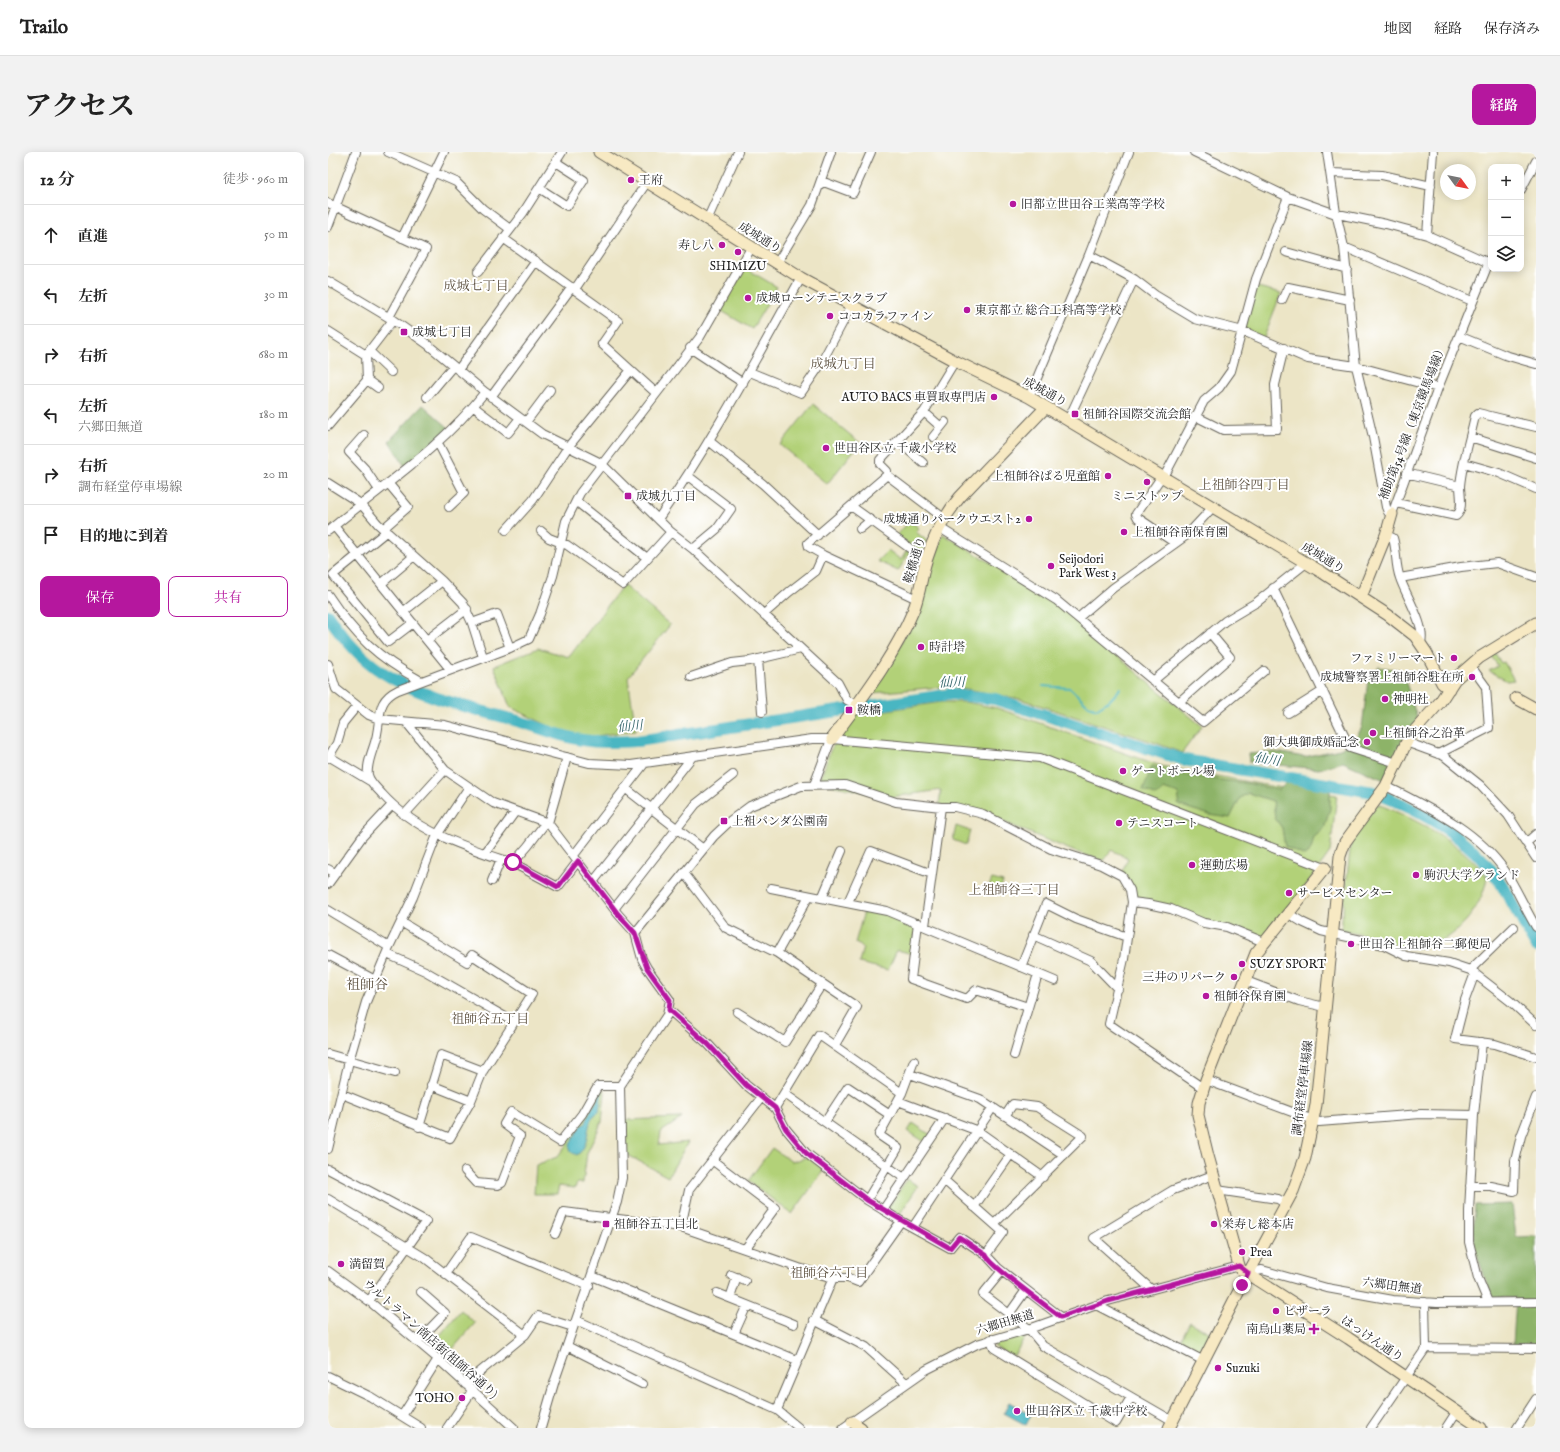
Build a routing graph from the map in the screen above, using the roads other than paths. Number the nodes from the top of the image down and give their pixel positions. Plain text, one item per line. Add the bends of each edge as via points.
1 (356, 152) edge
2 (388, 152) edge
3 (444, 152) edge
4 (562, 152) edge
5 (599, 152) edge
6 (738, 152) edge
7 (830, 152) edge
8 (871, 152) edge
9 (1129, 152) edge
10 (1194, 152) edge
11 (1327, 152) edge
12 (1433, 152) edge
13 (1208, 155) edge
14 (556, 162) junction
15 (1536, 162) edge
16 (434, 173) junction
17 (1331, 173) junction
18 (821, 181) junction
19 (647, 182) junction
20 (1524, 184) edge
21 (1431, 186) junction
22 (539, 188) junction
23 (1288, 197) junction
24 (332, 204) edge
25 (1336, 213) junction
26 (707, 220) junction
27 (328, 227) edge
28 (510, 230) junction
29 (1427, 235) junction
30 (402, 238) junction
31 (503, 238) junction
32 (1344, 247) junction
33 (751, 248) junction
34 (1286, 252) dead end
35 (1089, 255) junction
36 (1488, 259) edge
37 (536, 262) junction
38 (777, 263) junction
39 (1488, 265) edge
40 (1347, 270) junction
41 (478, 272) dead end
42 (801, 278) junction
43 (1134, 279) junction
44 (328, 281) edge
45 (574, 288) junction
46 (1282, 300) dead end
47 (1350, 300) junction
48 (1472, 301) junction
49 (851, 307) junction
50 (391, 319) junction
51 (1243, 330) junction
52 (328, 331) edge
53 (1459, 336) junction
54 (690, 348) junction
55 (1284, 348) junction
56 (367, 353) junction
57 (955, 362) junction
58 (1536, 364) edge
59 (1356, 366) junction
60 (456, 368) junction
61 (631, 370) junction
62 (391, 372) dead end
63 (750, 372) junction
64 (367, 380) junction
65 (743, 383) junction
66 (378, 388) dead end
67 (1438, 388) junction
68 (550, 390) dead end
69 (656, 393) junction
70 (488, 395) junction
71 (1029, 397) junction
72 (428, 398) dead end
73 (474, 407) junction
74 (1046, 407) junction
75 (924, 412) junction
76 (1195, 416) junction
77 (523, 420) junction
78 (1068, 420) junction
79 (328, 426) edge
80 (1536, 427) edge
81 (364, 435) dead end
82 (932, 437) dead end
83 (1470, 437) junction
84 (710, 440) junction
85 (898, 441) junction
86 (438, 443) junction
87 (568, 448) junction
88 (1536, 458) edge
89 (923, 463) dead end
90 (601, 464) junction
91 (1464, 464) junction
92 (887, 474) junction
93 (1406, 474) junction
94 (688, 476) junction
95 (1163, 477) junction
96 (328, 483) edge
97 (388, 483) junction
98 (1460, 486) junction
99 (1536, 489) edge
100 (379, 490) junction
101 (577, 502) junction
102 (361, 504) junction
103 (851, 506) junction
104 (449, 507) dead end
105 (1213, 507) junction
106 (1394, 509) junction
107 (658, 518) junction
108 (870, 520) junction
109 (942, 524) junction
110 (331, 528) edge
111 (860, 529) dead end
112 (385, 530) junction
113 (506, 530) dead end
114 (541, 531) dead end
115 (671, 532) junction
116 (818, 535) junction
117 (1386, 535) junction
118 (562, 542) junction
119 (1175, 543) junction
120 (693, 549) junction
121 (357, 555) junction
122 (414, 556) junction
123 (823, 556) junction
124 (647, 558) junction
125 (926, 560) junction
126 (1306, 563) junction
127 (1536, 577) edge
128 (1400, 578) junction
129 (442, 581) junction
130 (381, 584) junction
131 (1273, 588) junction
132 (328, 595) edge
133 (1361, 597) junction
134 (917, 599) junction
135 (467, 609) junction
136 (403, 612) junction
137 (764, 614) junction
138 (1078, 618) junction
139 (413, 623) junction
140 (472, 623) junction
141 (1536, 623) edge
142 (1210, 633) junction
143 (427, 640) junction
144 (1421, 642) junction
145 (510, 648) junction
146 (801, 649) junction
147 (482, 657) junction
148 (758, 659) junction
149 (328, 664) edge
150 (1470, 665) junction
151 (450, 669) junction
152 (1264, 671) dead end
153 (691, 677) dead end
154 (1153, 681) junction
155 (420, 682) junction
156 (1449, 689) junction
157 (332, 690) edge
158 (1323, 691) junction
159 (1516, 698) dead end
160 (855, 700) junction
161 (1179, 702) junction
162 (357, 706) junction
163 (1536, 709) edge
164 (762, 712) dead end
165 (1288, 713) dead end
166 (379, 719) junction
167 (406, 722) junction
168 (832, 739) junction
169 (1406, 742) junction
170 (1438, 754) junction
171 (567, 757) junction
172 (692, 757) junction
173 (329, 758) edge
174 (1397, 763) junction
175 (644, 764) junction
176 (445, 770) junction
177 (733, 775) dead end
178 (370, 781) junction
179 (814, 785) junction
180 (469, 786) junction
181 (625, 788) junction
182 (1386, 788) junction
183 (392, 805) junction
184 (941, 807) junction
185 (650, 808) junction
186 (515, 812) junction
187 (404, 815) junction
188 (547, 823) junction
189 (677, 828) junction
190 (1536, 834) edge
191 (437, 835) junction
192 (1526, 843) junction
193 (703, 849) junction
194 (842, 851) dead end
195 (485, 853) junction
196 (501, 858) junction
197 (576, 858) junction
198 (1536, 858) edge
199 (513, 862) junction
200 (1325, 868) joint
201 (332, 871) edge
202 (684, 873) junction
203 (932, 874) junction
204 (492, 881) dead end
205 (593, 882) junction
206 (328, 884) edge
207 (771, 888) dead end
208 (809, 896) junction
209 (822, 898) junction
210 (848, 902) junction
211 (1132, 902) junction
212 (614, 909) junction
213 (328, 910) edge
214 (1289, 914) junction
215 (401, 922) junction
216 (922, 925) junction
217 (1514, 927) dead end
218 (1536, 927) edge
219 (635, 933) junction
220 (1332, 933) junction
221 (1033, 935) junction
222 (1127, 937) junction
223 (1264, 942) junction
224 (388, 951) junction
225 (777, 953) junction
226 (328, 954) edge
227 (1020, 967) junction
228 (1472, 972) junction
229 (1038, 974) junction
230 (376, 980) junction
231 (1055, 981) dead end
232 (1246, 981) junction
233 (822, 984) junction
234 (1118, 989) junction
235 (1028, 1007) junction
236 (1325, 1007) junction
237 (669, 1010) junction
238 (737, 1012) dead end
239 (514, 1022) junction
240 (1536, 1024) edge
241 (1482, 1042) junction
242 (835, 1045) junction
243 (328, 1054) edge
244 (1014, 1055) dead end
245 (1536, 1057) edge
246 (349, 1061) junction
247 (914, 1061) dead end
248 (483, 1071) junction
249 (395, 1073) dead end
250 (910, 1074) junction
251 (1205, 1084) junction
252 (431, 1085) junction
253 (620, 1086) junction
254 (902, 1092) junction
255 (342, 1094) junction
256 (784, 1094) junction
257 (761, 1098) junction
258 (1536, 1098) edge
259 (471, 1101) junction
260 (898, 1101) junction
261 (993, 1107) junction
262 (775, 1108) junction
263 (890, 1115) junction
264 (1474, 1115) junction
265 (1005, 1116) junction
266 (944, 1118) junction
267 (1313, 1120) junction
268 (825, 1122) junction
269 (419, 1126) junction
270 (978, 1131) junction
271 (328, 1149) edge
272 (1011, 1154) junction
273 (1064, 1155) junction
274 (712, 1160) junction
275 (887, 1166) junction
276 (328, 1169) edge
277 (465, 1171) dead end
278 (1213, 1175) junction
279 (1043, 1177) junction
280 (904, 1178) junction
281 (944, 1180) junction
282 (1470, 1186) junction
283 (1217, 1190) junction
284 (328, 1199) edge
285 (867, 1200) junction
286 (1286, 1204) junction
287 (974, 1207) junction
288 (883, 1210) junction
289 (611, 1219) junction
290 (901, 1221) junction
291 (994, 1224) junction
292 (681, 1226) junction
293 (913, 1227) junction
294 (555, 1234) dead end
295 (408, 1247) junction
296 (745, 1249) junction
297 (986, 1255) junction
298 (1239, 1266) junction
299 (328, 1271) edge
300 (1002, 1271) junction
301 (446, 1273) junction
302 (1248, 1273) junction
303 (592, 1276) junction
304 (738, 1278) dead end
305 (832, 1278) junction
306 (589, 1286) junction
307 (1150, 1289) junction
308 (1026, 1290) junction
309 (421, 1292) dead end
310 (717, 1293) dead end
311 (730, 1298) junction
312 (369, 1301) junction
313 (1425, 1302) junction
314 (1488, 1302) junction
315 (1536, 1302) edge
316 (747, 1305) junction
317 (1096, 1305) junction
318 (1009, 1314) junction
319 (1061, 1317) junction
320 (814, 1320) junction
321 (575, 1324) junction
322 (794, 1324) dead end
323 (1029, 1329) junction
324 (734, 1334) junction
325 (525, 1335) junction
326 (991, 1339) junction
327 (417, 1342) junction
328 (567, 1346) junction
329 (1426, 1348) junction
330 (1536, 1349) edge
331 (438, 1360) junction
332 (797, 1360) junction
333 (1204, 1361) junction
334 (328, 1376) edge
335 (1406, 1377) junction
336 (906, 1383) junction
337 (465, 1384) junction
338 (642, 1384) dead end
339 (472, 1391) junction
340 (1131, 1397) junction
341 (1536, 1399) edge
342 (777, 1410) junction
343 (1456, 1411) junction
344 (402, 1416) junction
345 (1171, 1425) edge
346 (852, 1426) edge
347 (421, 1428) edge
348 (446, 1428) edge
349 (514, 1428) edge
350 (541, 1428) edge
351 (799, 1428) edge
352 (1371, 1428) edge
353 (1446, 1428) edge
354 (1481, 1428) edge
355 (1517, 1428) edge

1 - 24 street
2 - 16 street
3 - 16 street
4 - 14 street
5 - 19 street, 成城通り
6 - 26 street
7 - 18 street
8 - 18 street via 853,193
9 - 35 street
10 - 13 street
11 - 17 street
12 - 21 street
13 - 23 street
14 - 22 street
14 - 22 street via 584,180 576,193 567,206
15 - 20 street
16 - 28 street via 456,182 483,209
16 - 30 street
17 - 21 street via 1382,175
17 - 25 street
18 - 38 street via 812,205
19 - 26 street, 成城通り
19 - 45 street
21 - 29 street
22 - 28 street
23 - 25 street
23 - 51 street via 1256,278
24 - 27 street
24 - 30 street
25 - 29 street
25 - 32 street
26 - 33 street, 成城通り
28 - 31 street
29 - 36 street
30 - 50 street via 426,249
31 - 37 street
31 - 41 street
32 - 40 street
32 - 48 street
33 - 38 street, 成城通り
33 - 54 street via 711,319
34 - 40 street
35 - 43 street
35 - 71 street
37 - 45 street
37 - 60 street
38 - 42 street, 成城通り
39 - 48 street, 補助第54号線（東京競馬場線）
40 - 47 street
42 - 49 street, 成城通り
42 - 63 street
43 - 51 street via 1155,296 1194,319
43 - 78 street
44 - 50 street
45 - 61 street via 618,321 602,344
45 - 70 street
46 - 47 street via 1288,287
47 - 59 street
48 - 53 street, 補助第54号線（東京競馬場線）
49 - 57 street, 成城通り
49 - 63 street via 820,367 801,393
50 - 56 street
50 - 60 street
51 - 55 street
51 - 76 street via 1231,371 1219,388 1204,401
52 - 56 street
53 - 58 street via 1505,355
53 - 67 street, 補助第54号線（東京競馬場線）
54 - 65 street
54 - 69 street
55 - 59 street via 1308,359
55 - 76 street via 1275,385 1277,429 1223,430
56 - 62 street
56 - 64 street
57 - 71 street, 成城通り
57 - 75 street
59 - 67 street
59 - 106 street via 1386,507 1388,512
60 - 70 street
60 - 72 street
61 - 69 street
61 - 87 street
63 - 65 street
64 - 66 street
64 - 79 street
65 - 84 street
67 - 93 street, 補助第54号線（東京競馬場線）
68 - 77 street
69 - 90 street
70 - 73 street
70 - 77 street
71 - 74 street, 成城通り
73 - 77 street via 508,433
73 - 86 street
74 - 78 street, 成城通り
74 - 109 street, 鞍橋通り via 960,497
75 - 82 street via 943,425
75 - 85 street
76 - 95 street
77 - 87 street
78 - 95 street, 成城通り
80 - 83 street via 1478,414 1475,416
81 - 100 street via 349,452 365,469
83 - 88 street
83 - 91 street
84 - 94 street
84 - 116 street
85 - 89 street
85 - 92 street via 880,460 880,464 888,471
86 - 97 street
86 - 104 street via 464,493
87 - 90 street
87 - 113 street via 534,500
90 - 101 street via 580,493
90 - 107 street
91 - 98 street
91 - 99 street via 1499,473
92 - 103 street
92 - 109 street
93 - 98 street
93 - 106 street, 補助第54号線（東京競馬場線）
94 - 107 street
94 - 120 street via 731,509 717,529
95 - 105 street, 成城通り
95 - 119 street via 1136,514 1138,518
96 - 102 street
97 - 100 street
97 - 112 street via 408,507
98 - 106 street via 1461,502 1459,514 1456,516 1431,509
100 - 102 street
101 - 118 street via 566,521
101 - 124 street
102 - 110 street
102 - 112 street
103 - 108 street
103 - 116 street
105 - 119 street
105 - 126 street, 成城通り
106 - 117 street, 補助第54号線（東京競馬場線）
107 - 115 street
108 - 111 street
108 - 125 street
109 - 125 street, 鞍橋通り
109 - 138 street via 1056,600
110 - 121 street
112 - 121 street
112 - 122 street
114 - 118 street via 549,538
115 - 120 street
115 - 124 street
116 - 123 street via 808,543 809,547
117 - 128 street via 1393,538
117 - 133 street, 補助第54号線（東京競馬場線）
118 - 124 street via 623,585
118 - 145 street via 532,634 526,641
119 - 138 street via 1113,588
120 - 137 street
121 - 130 street
121 - 139 street via 333,575 363,612 388,642
122 - 129 street
122 - 130 street
123 - 134 street
123 - 137 street via 816,571
125 - 134 street, 鞍橋通り
126 - 131 street
126 - 133 street, 成城通り
127 - 128 street via 1497,563
128 - 144 street via 1419,626
129 - 135 street
129 - 136 street
130 - 136 street
131 - 142 street via 1257,602
131 - 158 street
132 - 155 street via 349,626 366,643 388,662
133 - 144 street, 成城通り
134 - 160 street, 鞍橋通り via 909,620 889,655
135 - 140 street
135 - 143 street
136 - 139 street
137 - 146 street
138 - 154 street
139 - 143 street
140 - 145 street via 497,614
140 - 147 street
141 - 150 street
142 - 154 street
142 - 161 street via 1230,657
143 - 151 street
144 - 156 street, 成城通り via 1442,683
145 - 147 street
146 - 148 street
146 - 160 street
147 - 151 street
148 - 153 street via 732,663
148 - 164 street
149 - 157 street
150 - 156 street via 1455,679
150 - 170 street via 1486,687 1489,728
151 - 155 street
152 - 161 street via 1203,722
154 - 161 street
155 - 166 street via 400,689 385,699
156 - 169 street
157 - 162 street
158 - 165 street
158 - 174 street via 1350,748
159 - 163 street
160 - 168 street, 鞍橋通り via 846,720
162 - 166 street
162 - 173 street via 343,723
166 - 167 street
166 - 178 street via 378,733 368,765
167 - 171 street via 445,725
167 - 176 street
168 - 172 street via 804,740
168 - 179 street
168 - 200 street via 1040,758
169 - 170 street
169 - 174 street
170 - 192 street via 1456,765 1496,801 1515,824
171 - 175 street via 603,765
171 - 188 street
172 - 175 street
172 - 185 street
173 - 178 street
174 - 182 street
175 - 181 street
176 - 180 street
176 - 187 street
177 - 189 street via 696,804
178 - 183 street
179 - 184 street via 845,785 896,802
179 - 193 street via 800,786 750,806 722,827
180 - 186 street via 493,803
180 - 191 street
181 - 185 street
181 - 197 street
182 - 218 street via 1426,806 1487,849 1505,871
182 - 220 street, 調布経堂停車場線 via 1342,847
183 - 187 street
183 - 201 street
184 - 203 street
184 - 211 street via 955,807 983,814 1051,849 1100,865 1122,876 1130,890
185 - 189 street
185 - 205 street
186 - 188 street
186 - 195 street
187 - 191 street
188 - 197 street
188 - 199 street
189 - 193 street
189 - 212 street
190 - 192 street
191 - 195 street
191 - 215 street
192 - 198 street
193 - 202 street
194 - 209 street
195 - 196 street
196 - 199 street
196 - 204 street
197 - 199 street via 558,887
197 - 205 street
200 - 214 street
201 - 206 street
202 - 219 street
202 - 225 street via 726,928
203 - 210 street via 871,851
203 - 216 street
205 - 212 street
207 - 208 street
208 - 209 street
208 - 225 street
209 - 210 street
210 - 216 street via 887,911
211 - 222 street
211 - 223 street via 1171,909 1204,923 1227,926
212 - 219 street
213 - 224 street
214 - 220 street via 1321,931
214 - 223 street
215 - 224 street
215 - 239 street via 467,962 472,955 532,994
216 - 227 street
216 - 235 street via 911,979 967,999 976,990
217 - 228 street
219 - 237 street via 647,968 670,1000
220 - 228 street via 1384,945 1406,956 1449,963
220 - 236 street, 調布経堂停車場線
221 - 222 street via 1046,904 1076,919
221 - 227 street
221 - 234 street via 1091,961
222 - 234 street
223 - 232 street via 1256,953
224 - 230 street
224 - 239 street
225 - 233 street
226 - 230 street
227 - 229 street
228 - 240 street
228 - 241 street via 1455,1039
229 - 231 street
229 - 235 street
230 - 246 street via 366,1002
232 - 236 street via 1299,1001
232 - 251 street
233 - 238 street via 784,1042
233 - 242 street via 857,1007
234 - 251 street via 1109,1024
235 - 244 street
236 - 267 street, 調布経堂停車場線
237 - 253 street
237 - 257 street via 708,1044
239 - 248 street
241 - 245 street
241 - 264 street
242 - 254 street
242 - 256 street via 819,1035
243 - 246 street
246 - 249 street
246 - 255 street
247 - 250 street
248 - 252 street via 441,1055
248 - 259 street
250 - 254 street
250 - 261 street via 980,1099
251 - 267 street
251 - 278 street via 1198,1115
252 - 259 street
252 - 269 street
253 - 277 street via 598,1086 582,1114 560,1142 511,1112 504,1124 520,1136 502,1184 476,1183
253 - 289 street via 622,1178
254 - 260 street
255 - 269 street
255 - 271 street
256 - 262 street
256 - 268 street
257 - 262 street
257 - 274 street
258 - 282 street via 1521,1136 1515,1161 1514,1191 1490,1186
259 - 269 street via 450,1138
260 - 263 street
260 - 266 street
261 - 265 street
261 - 270 street
262 - 285 street via 786,1129 806,1153
263 - 268 street via 848,1087
263 - 275 street via 879,1135 898,1148
264 - 267 street via 1421,1114 1327,1122
264 - 282 street
265 - 273 street
265 - 273 street via 1013,1104 1037,1107 1083,1136
266 - 270 street
266 - 280 street
267 - 286 street, 調布経堂停車場線 via 1302,1168
268 - 275 street
270 - 272 street
270 - 281 street
272 - 279 street
272 - 287 street
273 - 279 street
274 - 292 street via 688,1190
274 - 296 street via 775,1208
275 - 280 street
275 - 285 street
276 - 295 street via 426,1221
278 - 283 street
278 - 307 street via 1173,1190 1094,1238
279 - 291 street
280 - 288 street
281 - 287 street
281 - 293 street
282 - 314 street via 1469,1242 1478,1278
283 - 286 street via 1278,1199
283 - 298 street
284 - 295 street
285 - 288 street
286 - 302 street, 調布経堂停車場線
287 - 291 street
288 - 290 street
289 - 292 street
289 - 294 street via 564,1212
289 - 303 street
290 - 293 street
290 - 305 street via 858,1282 848,1278
291 - 297 street via 1003,1232
292 - 296 street
293 - 297 street via 950,1248 959,1237
295 - 301 street
295 - 312 street
296 - 305 street
297 - 300 street
298 - 302 street, はっけん通り
298 - 307 street, 六郷田無道
299 - 312 street, ウルトラマン商店街(祖師谷通り)
300 - 308 street
300 - 318 street via 983,1294
301 - 306 street via 471,1237
301 - 325 street
302 - 313 street, 六郷田無道 via 1262,1270 1347,1292 1393,1300
302 - 333 street, 調布経堂停車場線
302 - 335 street, はっけん通り
303 - 306 street
303 - 324 street
304 - 311 street
305 - 320 street
306 - 321 street
307 - 317 street, 六郷田無道
308 - 318 street
308 - 319 street
309 - 327 street via 445,1313
310 - 311 street
311 - 316 street
312 - 327 street, ウルトラマン商店街(祖師谷通り)
313 - 314 street, 六郷田無道
313 - 329 street
314 - 315 street, 六郷田無道
316 - 322 street
316 - 324 street
317 - 319 street, 六郷田無道
317 - 333 street
318 - 323 street
319 - 323 street, 六郷田無道
320 - 332 street
320 - 336 street via 866,1347
321 - 325 street via 538,1316
321 - 328 street
321 - 342 street
323 - 326 street, 六郷田無道
323 - 340 street via 1043,1346
324 - 332 street
325 - 337 street
326 - 336 street, 六郷田無道 via 948,1358
326 - 340 street via 994,1348 1116,1423
327 - 331 street, ウルトラマン商店街(祖師谷通り)
328 - 338 street
328 - 350 street
329 - 330 street
329 - 335 street
331 - 337 street, ウルトラマン商店街(祖師谷通り)
331 - 344 street
332 - 342 street
333 - 345 street, 調布経堂停車場線
334 - 344 street
335 - 343 street, はっけん通り
335 - 352 street
336 - 346 street, 六郷田無道
337 - 339 street, ウルトラマン商店街(祖師谷通り)
339 - 348 street
339 - 349 street, ウルトラマン商店街(祖師谷通り)
340 - 345 street
341 - 355 street
342 - 351 street
343 - 353 street
343 - 354 street, はっけん通り
344 - 347 street

